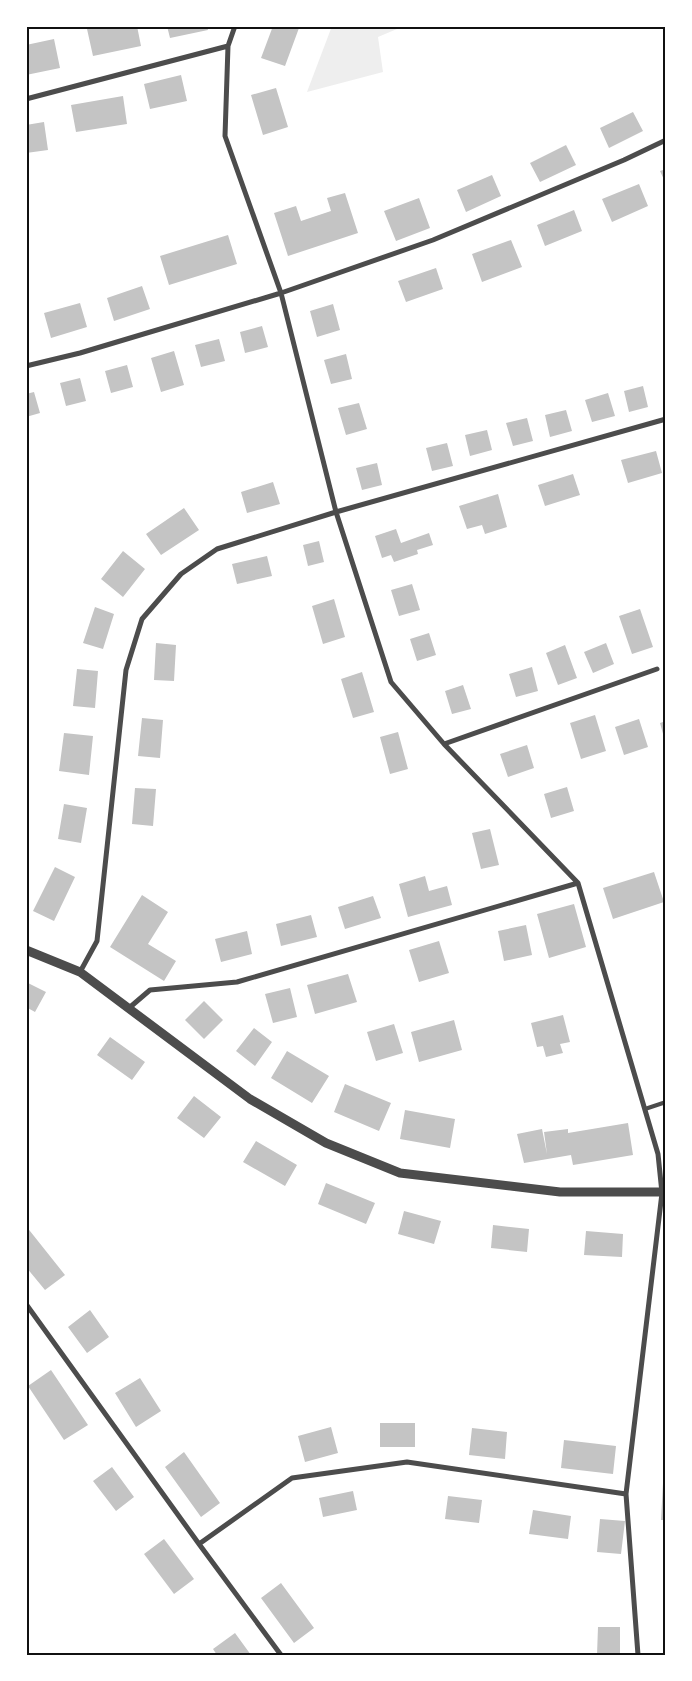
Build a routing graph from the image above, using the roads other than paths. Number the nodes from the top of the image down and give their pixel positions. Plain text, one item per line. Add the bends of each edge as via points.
1 (236, 26) edge
2 (228, 46) junction
3 (26, 99) edge
4 (666, 140) edge
5 (282, 293) junction
6 (26, 366) edge
7 (666, 419) edge
8 (336, 512) junction
9 (657, 669) dead end
10 (444, 744) junction
11 (578, 883) junction
12 (26, 950) edge
13 (80, 972) junction
14 (129, 1008) junction
15 (666, 1102) edge
16 (645, 1110) junction
17 (664, 1192) edge
18 (26, 1304) edge
19 (626, 1494) junction
20 (199, 1544) junction
21 (281, 1655) edge
22 (638, 1655) edge

1 - 2 street
2 - 3 street
2 - 5 street via 226,136
4 - 5 street via 433,240
5 - 6 street
5 - 8 street
7 - 8 street
8 - 10 street via 392,682
8 - 13 street via 217,549 181,574 142,619 126,670 97,941
9 - 10 street
10 - 11 street
11 - 14 street via 237,982 150,990
11 - 16 street
12 - 13 street
13 - 14 street
14 - 17 street via 250,1099 326,1143 400,1173 560,1192
15 - 16 lane
16 - 17 street via 658,1154
17 - 19 street
18 - 20 street
19 - 20 street via 407,1462 292,1478
19 - 22 street
20 - 21 street

